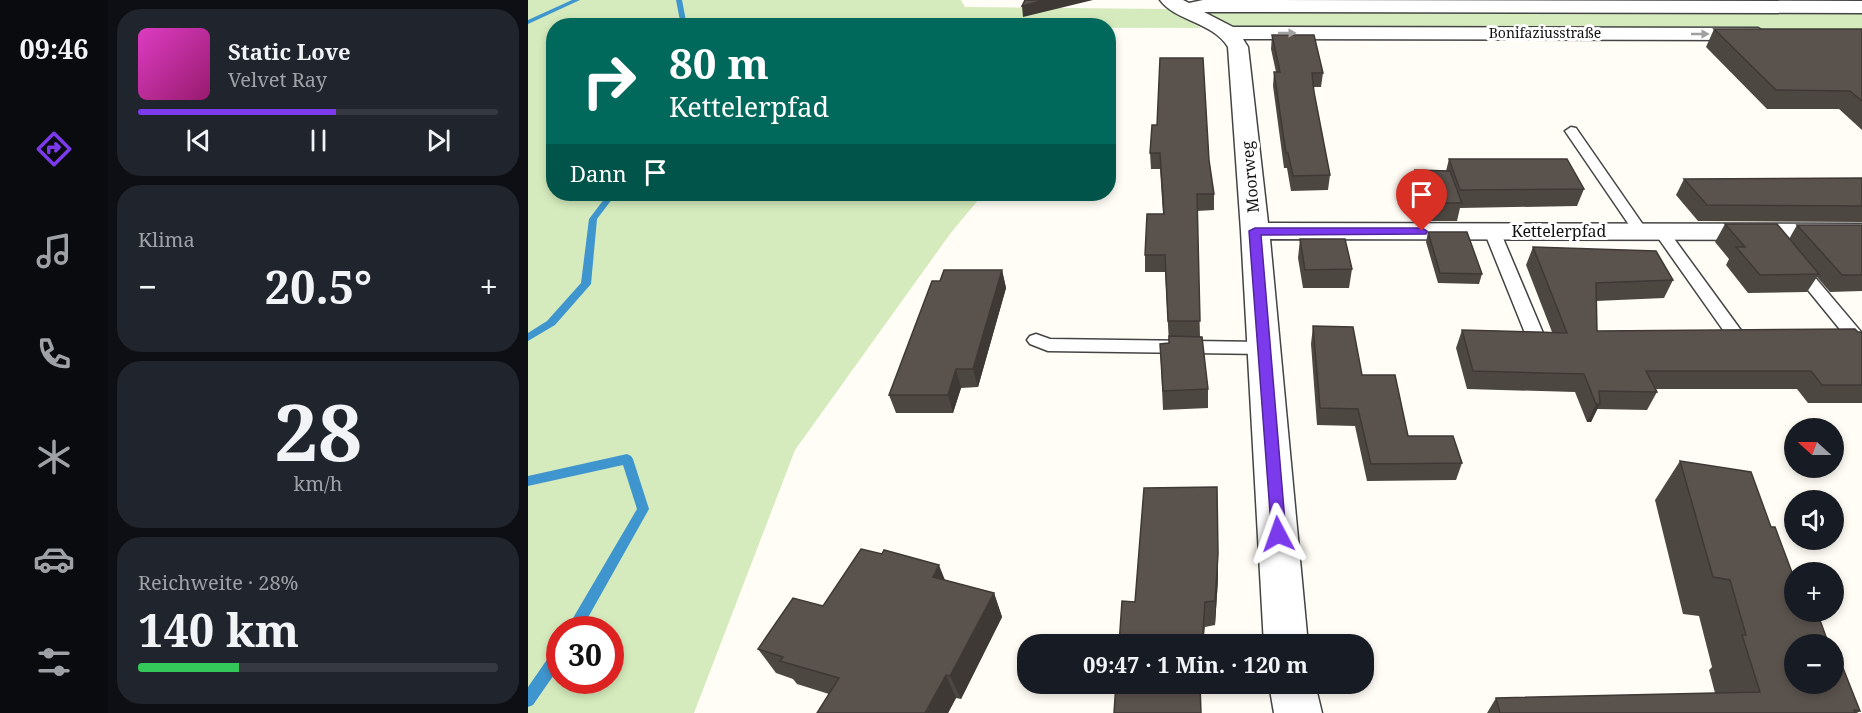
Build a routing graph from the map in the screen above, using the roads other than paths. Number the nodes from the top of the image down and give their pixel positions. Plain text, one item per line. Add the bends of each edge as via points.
1 (1684, 3) edge
2 (1177, 5) edge
3 (1795, 7) junction
4 (1862, 7) edge
5 (1821, 27) edge
6 (1229, 33) junction
7 (1782, 34) edge
8 (1571, 131) dead end
9 (1255, 231) junction
10 (1492, 231) junction
11 (1652, 232) junction
12 (1768, 232) junction
13 (1862, 232) edge
14 (1534, 333) edge
15 (1734, 333) edge
16 (1036, 340) dead end
17 (1862, 345) edge
18 (1264, 348) junction
19 (1286, 634) edge
20 (1295, 694) edge
21 (1298, 713) edge

1 - 2 street, Bonifaziusstraße
1 - 3 street, Bonifaziusstraße
2 - 6 street
3 - 4 street, Bonifaziusstraße
3 - 5 street
6 -> 7 street, Bonifaziusstraße
6 - 9 street, Moorweg via 1238,47
8 - 11 lane
9 - 10 street, Kettelerpfad
9 - 18 street, Moorweg
10 - 11 street, Kettelerpfad
10 - 14 lane
11 - 12 street, Kettelerpfad
11 - 15 lane
12 - 13 street, Kettelerpfad
12 - 17 lane
16 - 18 lane via 1048,345
18 - 19 street, Moorweg
20 - 21 street, Moorweg

